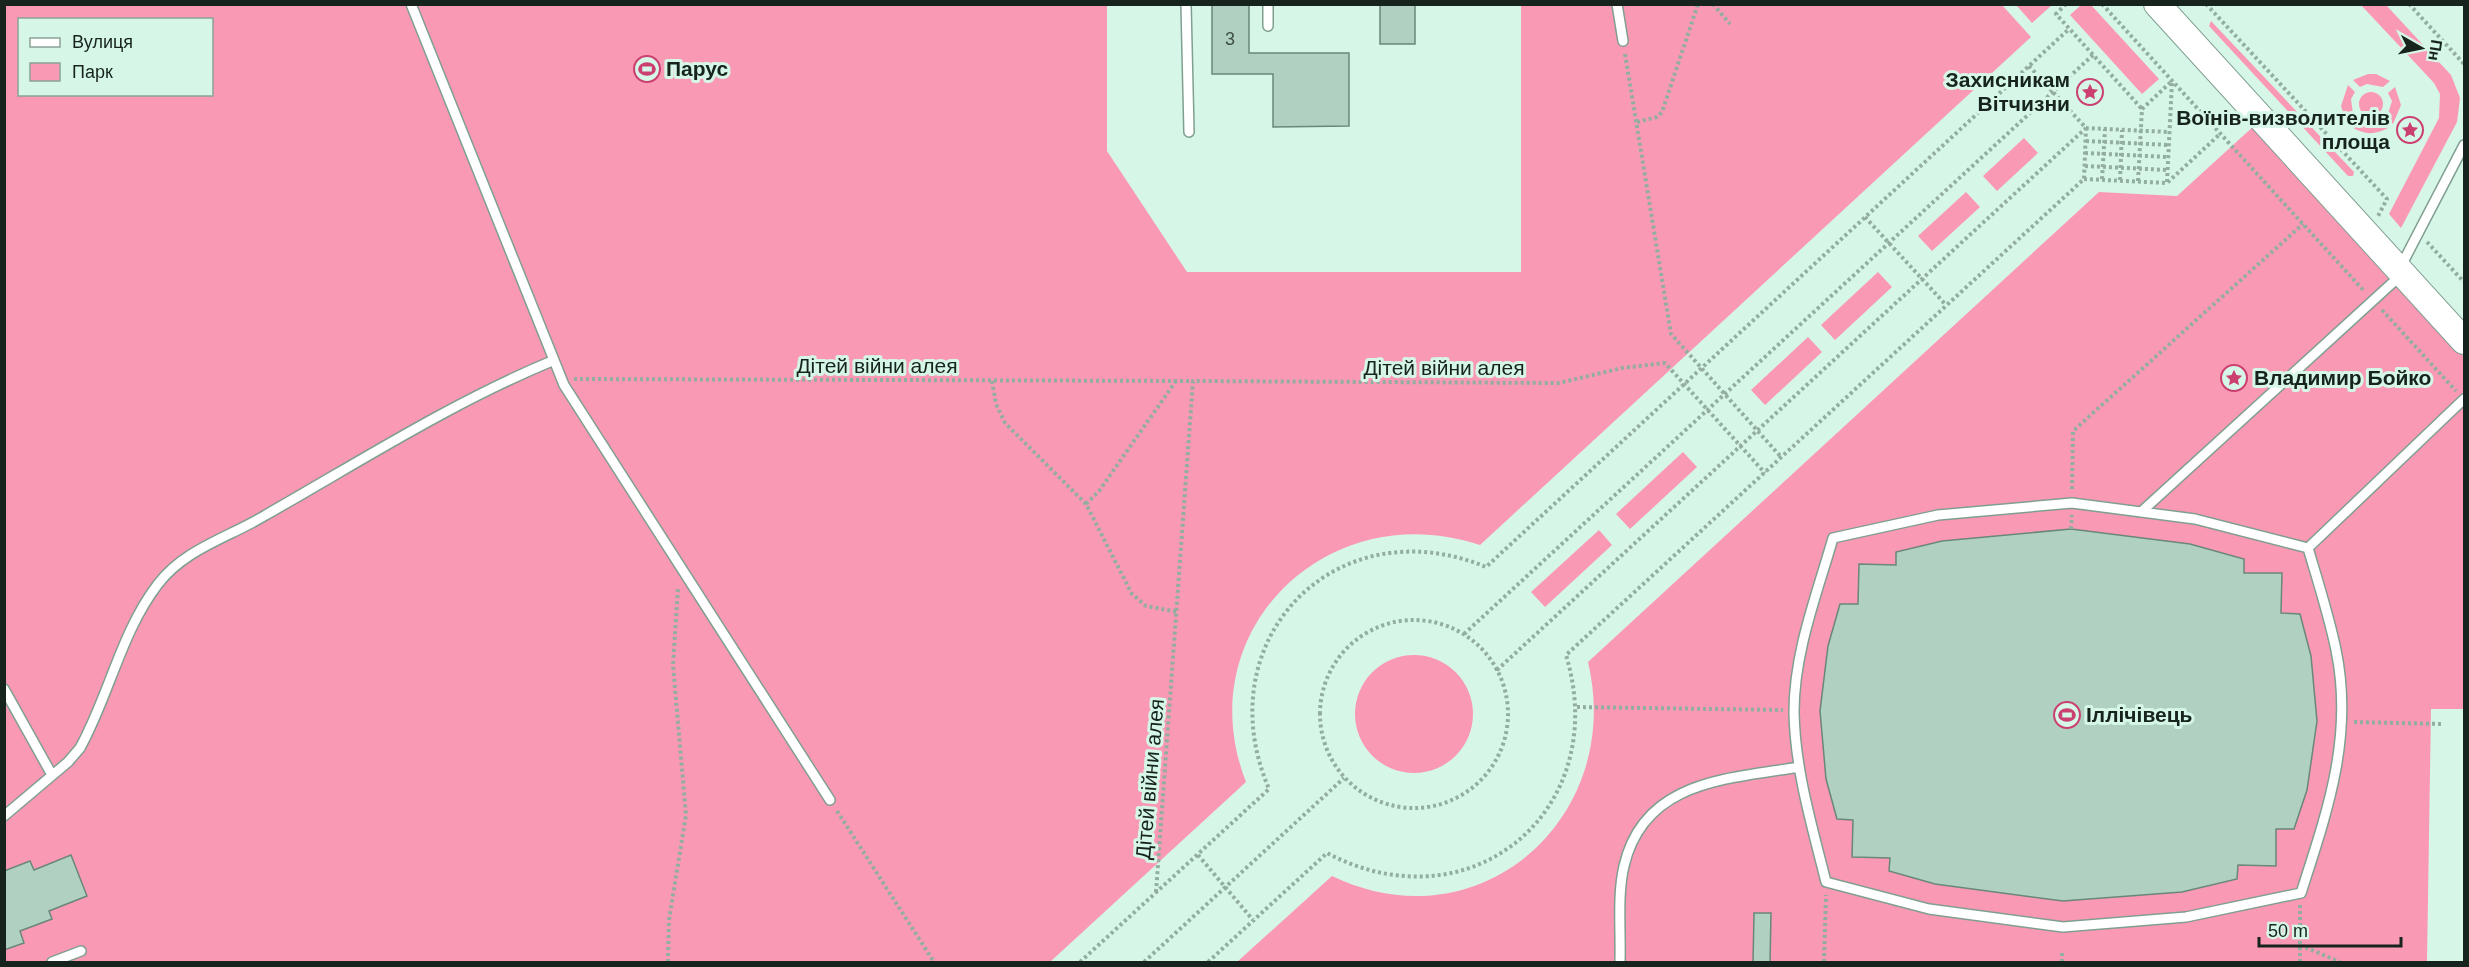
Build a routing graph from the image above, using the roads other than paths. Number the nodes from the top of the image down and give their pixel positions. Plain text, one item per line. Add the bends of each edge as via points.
1 (411, 4) edge
2 (1186, 4) edge
3 (1268, 4) edge
4 (1617, 4) edge
5 (2157, 4) edge
6 (1268, 26) dead end
7 (1623, 41) road end
8 (1189, 132) dead end
9 (2464, 145) edge
10 (2401, 271) junction
11 (2464, 341) edge
12 (552, 361) junction
13 (2464, 400) edge
14 (2141, 512) junction
15 (2308, 548) junction
16 (4, 689) edge
17 (1799, 767) junction
18 (52, 775) junction
19 (830, 800) road end
20 (4, 816) edge
21 (81, 951) dead end
22 (52, 963) edge
23 (1620, 963) edge

1 - 12 lane
2 - 8 lane
3 - 6 lane
4 - 7 lane
5 - 10 main road
9 - 10 lane
10 - 11 main road
10 - 14 lane
12 - 18 lane via 481,392 175,564 142,606 80,748
12 - 19 lane
13 - 15 lane
14 - 15 lane via 2195,519
14 - 17 lane via 2072,503 1938,515 1833,538 1803,640 1794,711
15 - 17 lane via 2337,652 2343,722 2332,795 2301,892 2186,917 2062,927 1929,909 1826,882
16 - 18 lane
17 - 23 lane via 1693,787 1654,812 1635,837 1624,866
18 - 20 lane
21 - 22 lane

